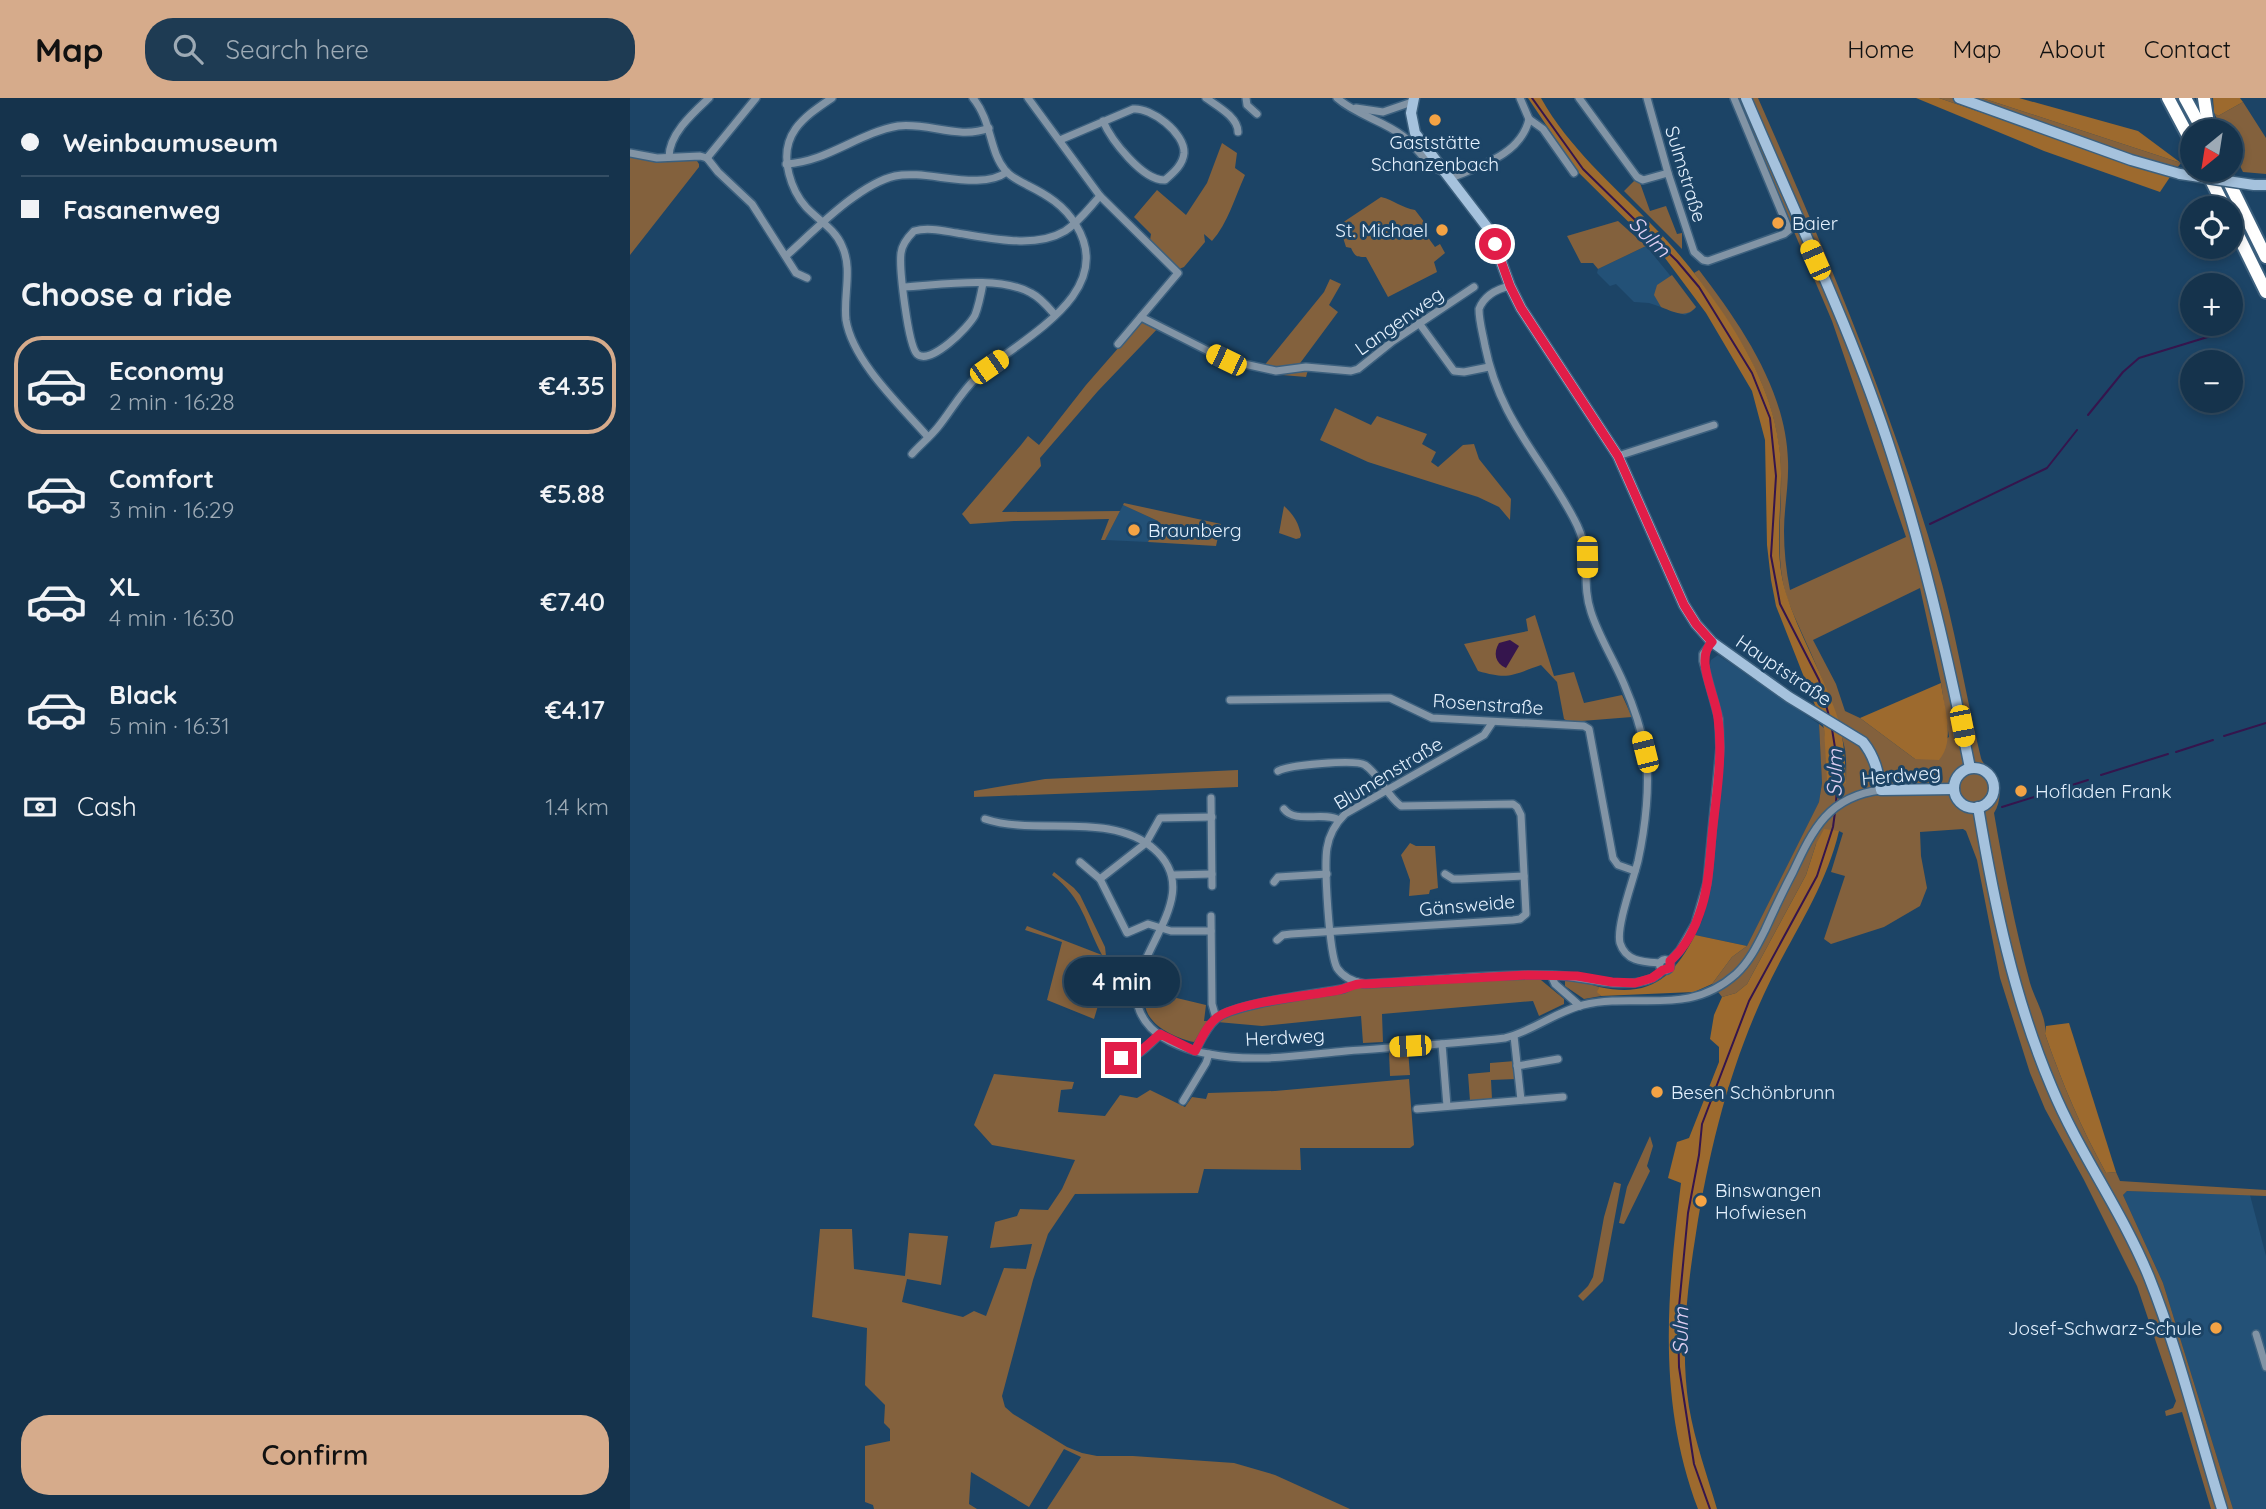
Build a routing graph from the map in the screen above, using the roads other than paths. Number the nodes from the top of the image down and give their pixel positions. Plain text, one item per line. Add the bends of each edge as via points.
1 (709, 98) edge
2 (756, 98) edge
3 (832, 98) edge
4 (974, 98) edge
5 (1028, 98) edge
6 (1206, 98) edge
7 (1246, 98) edge
8 (1336, 98) edge
9 (1520, 98) edge
10 (1579, 98) edge
11 (1647, 98) edge
12 (1734, 98) edge
13 (1746, 98) edge
14 (1959, 98) edge
15 (2168, 98) edge
16 (2185, 98) edge
17 (2204, 98) edge
18 (1413, 100) edge
19 (1349, 107) junction
20 (1257, 114) dead end
21 (1529, 119) junction
22 (2196, 119) edge
23 (2207, 119) edge
24 (1103, 121) junction
25 (2180, 121) edge
26 (989, 128) junction
27 (1238, 132) dead end
28 (1060, 140) junction
29 (630, 153) edge
30 (669, 158) junction
31 (707, 158) junction
32 (786, 164) junction
33 (1006, 173) junction
34 (1574, 173) dead end
35 (1668, 173) junction
36 (1447, 176) junction
37 (2230, 182) edge
38 (2266, 185) edge
39 (1100, 196) junction
40 (824, 222) junction
41 (1075, 223) junction
42 (2243, 245) edge
43 (786, 256) junction
44 (2266, 257) edge
45 (807, 278) dead end
46 (982, 283) junction
47 (1510, 286) junction
48 (904, 287) junction
49 (1474, 287) dead end
50 (2266, 292) edge
51 (1055, 315) junction
52 (1141, 317) junction
53 (1419, 323) junction
54 (1118, 344) dead end
55 (1489, 368) junction
56 (1714, 425) dead end
57 (928, 438) junction
58 (912, 454) dead end
59 (1618, 456) junction
60 (1712, 642) junction
61 (1230, 700) dead end
62 (1492, 723) junction
63 (1970, 768) junction
64 (1278, 771) dead end
65 (1954, 789) junction
66 (1881, 790) junction
67 (1386, 791) junction
68 (1211, 798) dead end
69 (1978, 807) junction
70 (1284, 810) dead end
71 (1212, 817) junction
72 (985, 819) dead end
73 (1339, 820) junction
74 (1146, 843) junction
75 (1080, 862) dead end
76 (1635, 871) junction
77 (1212, 873) junction
78 (1327, 874) junction
79 (1445, 874) dead end
80 (1172, 875) junction
81 (1524, 876) junction
82 (1100, 879) junction
83 (1274, 882) dead end
84 (1212, 886) dead end
85 (1211, 916) dead end
86 (1161, 929) junction
87 (1331, 930) junction
88 (1211, 931) junction
89 (1277, 940) dead end
90 (1661, 966) junction
91 (1551, 975) junction
92 (1357, 982) junction
93 (1580, 1006) junction
94 (1216, 1018) junction
95 (1160, 1034) junction
96 (1514, 1035) junction
97 (1442, 1044) junction
98 (1195, 1051) junction
99 (1209, 1054) junction
100 (1116, 1057) dead end
101 (1558, 1059) dead end
102 (1517, 1066) junction
103 (1563, 1097) dead end
104 (1521, 1100) junction
105 (1183, 1101) dead end
106 (1447, 1106) junction
107 (1417, 1109) dead end
108 (2256, 1334) dead end
109 (2266, 1367) edge
110 (2222, 1509) edge

1 - 30 street via 679,131
2 - 31 street
3 - 32 street via 797,126 786,149
4 - 26 street
5 - 28 street
6 - 27 street via 1233,120
7 - 20 street
8 - 19 street
9 - 21 street
10 - 35 street via 1637,177 1643,180
11 - 35 street, Sulmstraße
12 - 35 street, Sulmstraße via 1789,230 1709,261 1699,257
13 - 63 main road via 1853,348 1891,453 1941,625
14 - 38 main road, bridge via 2180,174
15 - 25 highway
16 - 22 highway
17 - 23 highway
18 - 19 street via 1383,112
18 - 36 main road, Hauptstraße via 1415,133
19 - 36 street via 1392,128
21 - 34 street via 1543,129
21 - 36 street via 1523,135 1502,156
24 - 24 street via 1133,109 1152,112 1180,139 1184,151 1179,165 1164,180 1155,180 1117,146
24 - 28 street
26 - 32 street via 969,132 906,125 867,134 811,161
26 - 33 street
28 - 39 street
29 - 30 street
30 - 31 street
31 - 43 street via 752,205
32 - 40 street via 798,196
33 - 40 street via 979,179 916,174 885,179
33 - 41 street via 1054,200
36 - 47 main road, Hauptstraße via 1490,232
37 - 44 highway
39 - 41 street
39 - 52 street via 1178,273
40 - 43 street
40 - 57 street via 842,246 846,260 846,321 859,354
41 - 48 street via 1064,232 1030,240 918,229 901,251
41 - 51 street via 1086,249 1086,270
42 - 50 highway
43 - 45 street via 796,273
46 - 48 street
46 - 48 street via 971,321 927,357 916,354 911,344
46 - 51 street via 1022,289
47 - 55 street via 1493,292 1479,309
47 - 59 main road, Hauptstraße
49 - 53 street, Langenweg
51 - 57 street via 977,377
52 - 53 street, Langenweg via 1226,360 1276,371 1358,369
52 - 54 street
53 - 55 street via 1454,371
55 - 76 street via 1512,422 1575,519 1586,545 1591,611 1637,719 1646,783
56 - 59 street
57 - 58 street
59 - 60 main road, Hauptstraße via 1684,605
60 - 66 main road, Hauptstraße via 1857,738 1871,752
60 - 90 street via 1703,661 1719,719 1720,748 1707,883 1695,924 1670,968
61 - 62 street, Rosenstraße via 1384,698 1433,718
62 - 67 street, Blumenstraße via 1484,735
62 - 76 street, Rosenstraße via 1587,727 1613,858
63 - 65 main road via 1957,778
63 - 69 main road via 1983,770 1994,785 1992,797
64 - 67 street via 1359,762
65 - 66 main road, Herdweg
65 - 69 main road via 1962,804
66 - 93 street, Herdweg via 1849,799 1828,813 1806,845 1756,948 1734,976 1710,992 1682,1000
67 - 73 street, Blumenstraße
67 - 81 street, Gänsweide via 1407,808 1513,804 1521,816
68 - 71 street
69 - 110 main road via 2027,1024 2053,1090 2149,1279
70 - 73 street via 1292,816 1328,815
71 - 74 street via 1160,818
71 - 77 street
72 - 74 street via 1018,826 1104,829
73 - 78 street, Blumenstraße via 1327,847
74 - 80 street via 1164,858
74 - 82 street
75 - 82 street
76 - 90 street via 1620,941 1626,953 1638,961
77 - 80 street
77 - 84 street
78 - 83 street via 1279,877
78 - 87 street, Blumenstraße
79 - 81 street via 1452,879
80 - 86 street, Herdweg via 1171,902
81 - 87 street, Gänsweide via 1526,914 1520,919
82 - 86 street via 1127,933 1148,924
85 - 88 street
86 - 88 street
86 - 95 street, Herdweg via 1141,969 1137,995 1140,1013
87 - 89 street via 1283,935
87 - 92 street, Blumenstraße via 1336,967
88 - 94 street
90 - 91 street via 1652,978 1635,983
91 - 92 street
91 - 93 street
92 - 94 street
93 - 96 street, Herdweg
94 - 98 street
95 - 98 street, Herdweg
95 - 100 street via 1135,1056
96 - 97 street, Herdweg
96 - 102 street
97 - 99 street, Herdweg via 1275,1058
97 - 106 street
98 - 99 street, Herdweg
99 - 105 street
101 - 102 street
102 - 104 street
103 - 104 street
104 - 106 street
106 - 107 street
108 - 109 street

